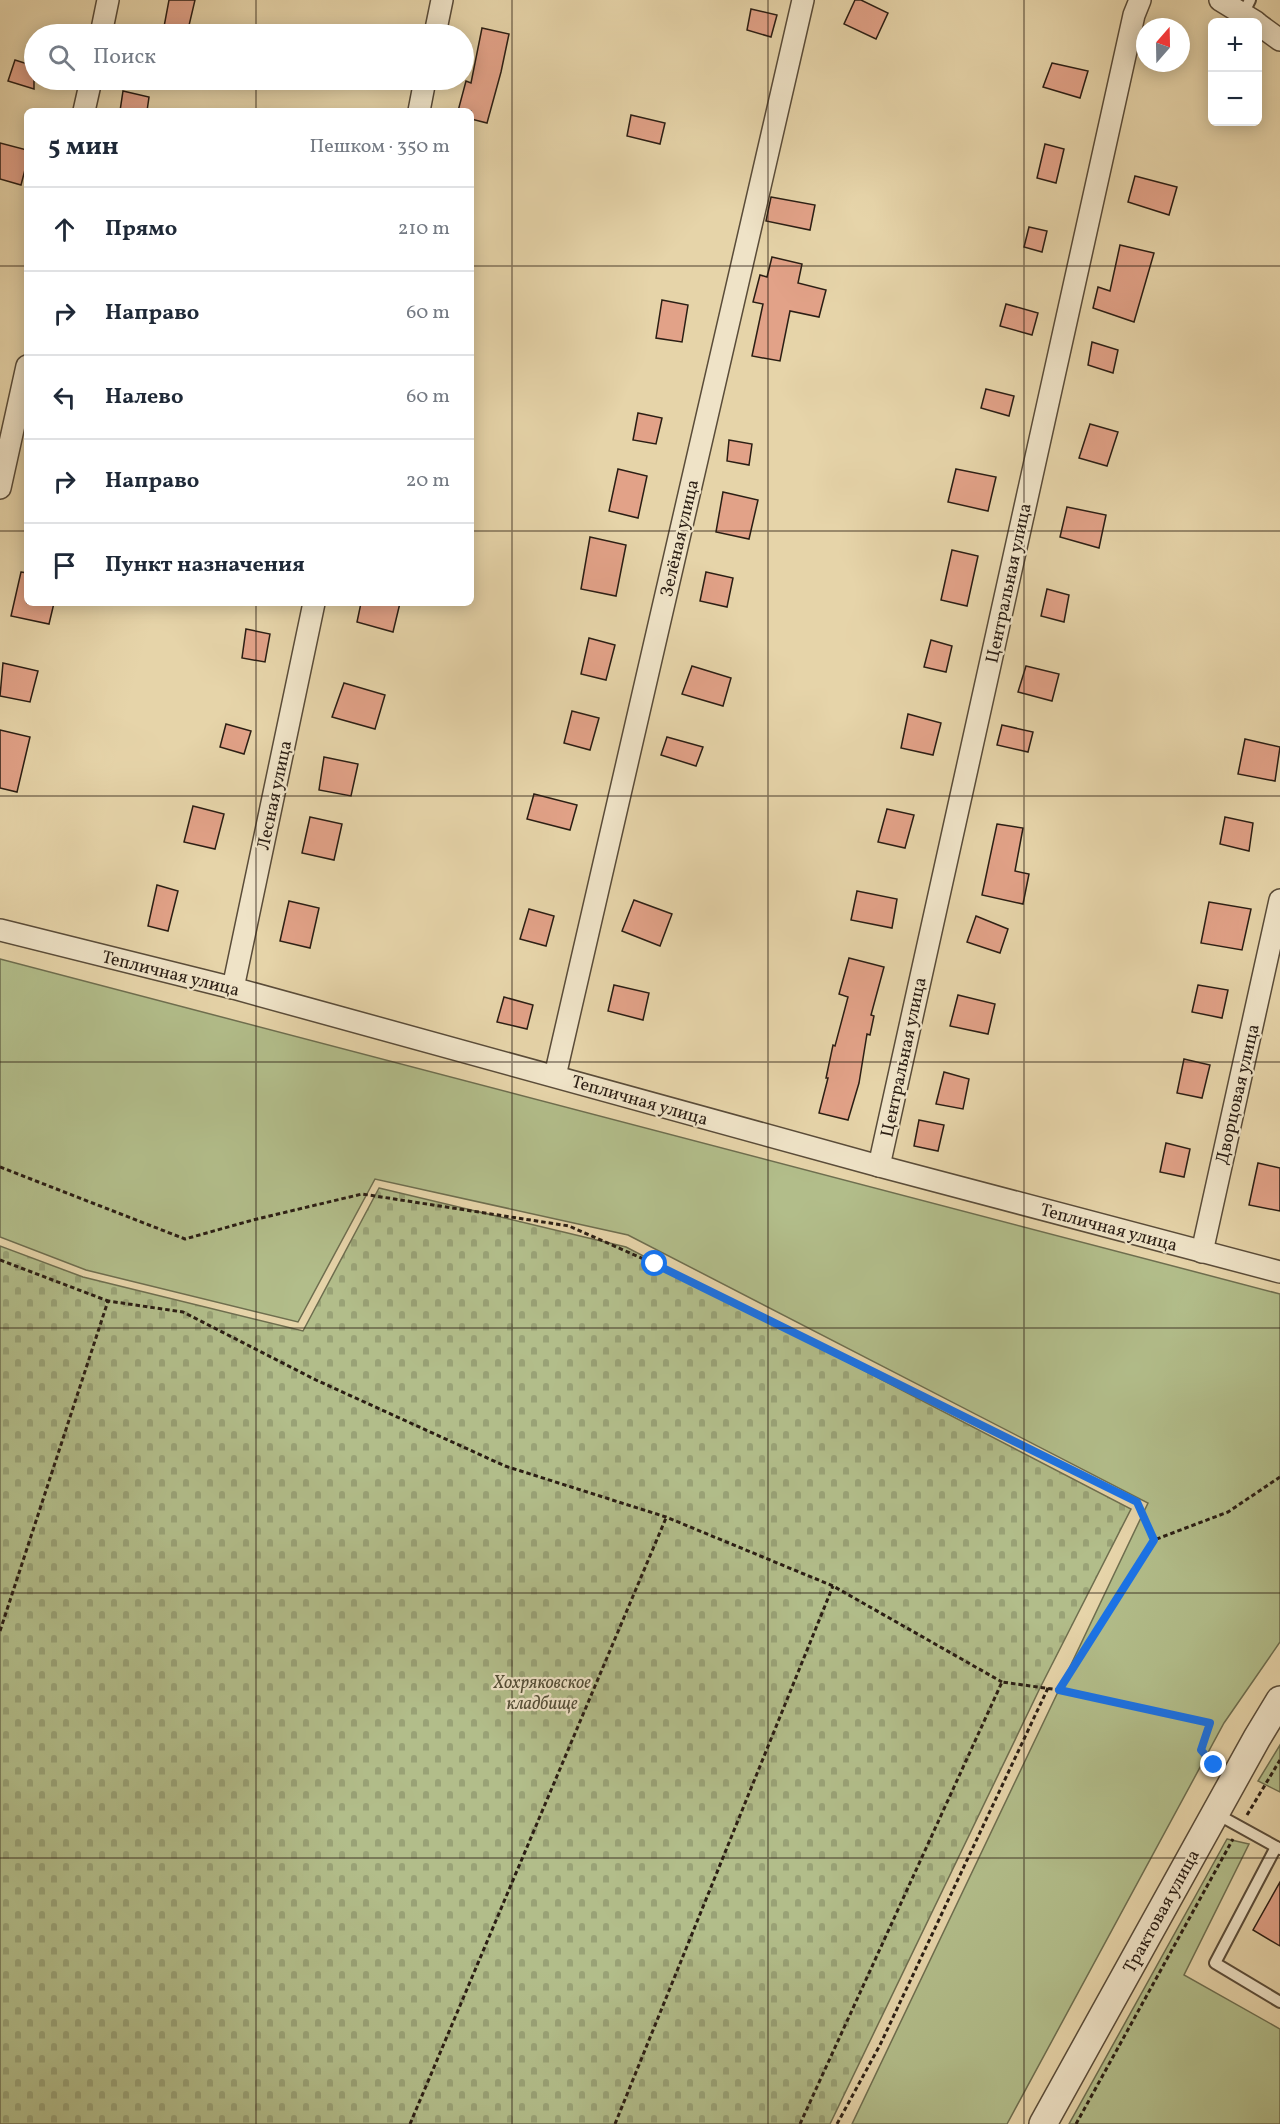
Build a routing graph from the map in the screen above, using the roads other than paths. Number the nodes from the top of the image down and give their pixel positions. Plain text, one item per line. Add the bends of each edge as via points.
1 (108, 0) edge
2 (442, 0) edge
3 (803, 0) edge
4 (1140, 0) edge
5 (1220, 0) edge
6 (1252, 15) edge
7 (103, 24) edge
8 (437, 24) edge
9 (1280, 40) edge
10 (89, 90) edge
11 (424, 90) edge
12 (85, 108) edge
13 (420, 108) edge
14 (24, 380) edge
15 (0, 488) edge
16 (313, 606) edge
17 (1280, 900) edge
18 (0, 930) edge
19 (233, 988) junction
20 (555, 1076) junction
21 (879, 1166) junction
22 (1202, 1252) junction
23 (1280, 1272) edge
24 (1280, 1700) edge
25 (1215, 1813) junction
26 (1278, 1848) edge
27 (1280, 2002) edge
28 (1043, 2124) edge

1 - 7 street
2 - 8 street
3 - 20 street, Зелёная улица
4 - 21 street, Центральная улица via 1128,38
5 - 6 street
6 - 9 street
10 - 12 street
11 - 13 street
14 - 15 street
16 - 19 street, Лесная улица
17 - 22 street, Дворцовая улица
18 - 19 street, Тепличная улица
19 - 20 street, Тепличная улица
20 - 21 street, Тепличная улица
21 - 22 street, Тепличная улица
22 - 23 street, Тепличная улица
24 - 25 street, Трактовая улица
25 - 26 lane
25 - 28 street, Трактовая улица
26 - 27 lane via 1215,1964

